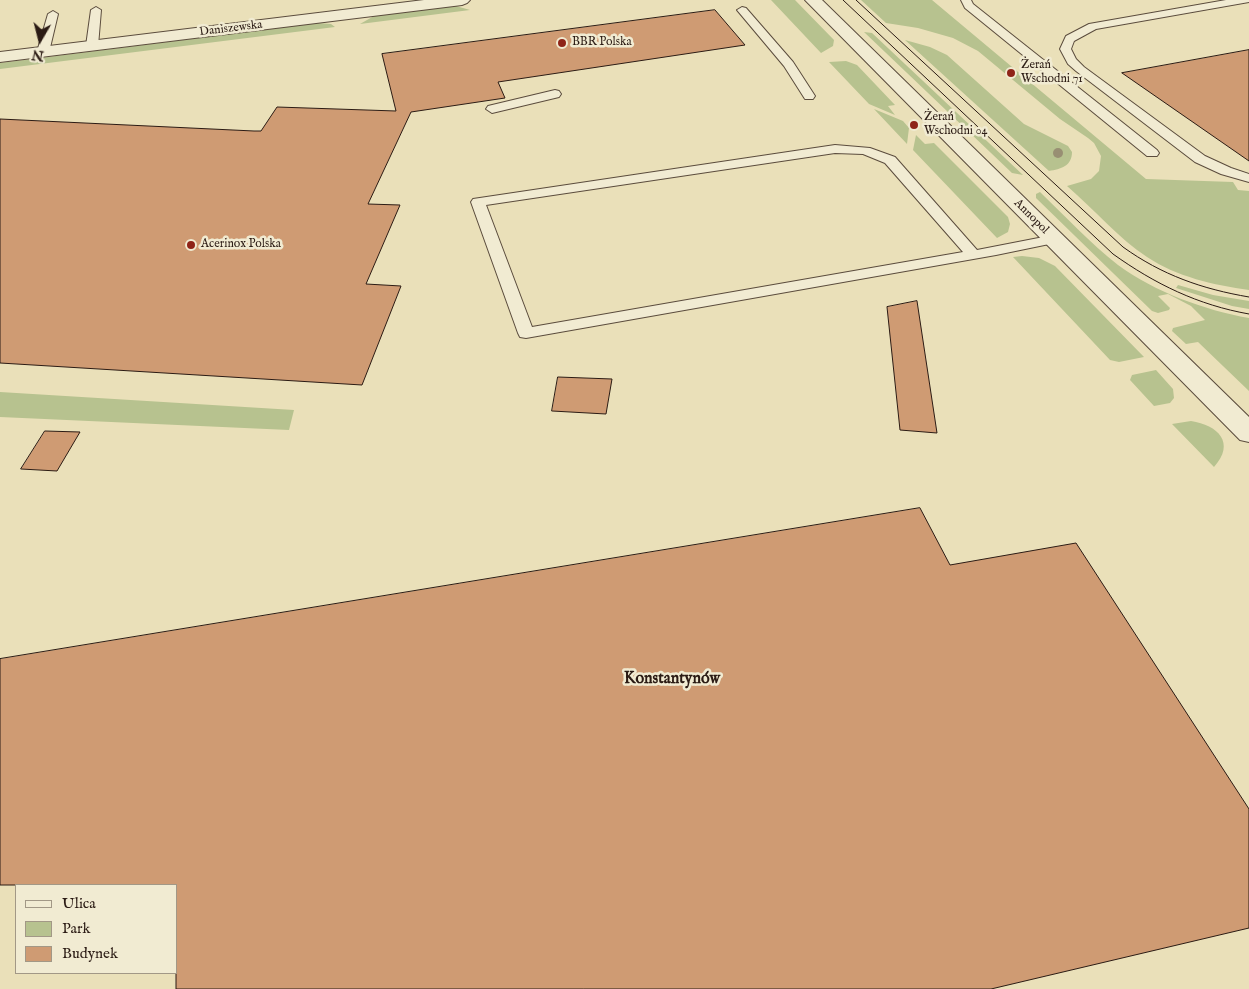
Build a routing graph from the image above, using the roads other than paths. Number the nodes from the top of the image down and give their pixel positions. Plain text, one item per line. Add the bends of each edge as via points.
1 (462, 0) edge
2 (813, 0) edge
3 (966, 0) edge
4 (1245, 0) edge
5 (439, 1) edge
6 (96, 10) dead end
7 (742, 10) dead end
8 (53, 14) dead end
9 (92, 46) junction
10 (43, 52) junction
11 (0, 57) edge
12 (555, 94) dead end
13 (809, 96) dead end
14 (492, 109) dead end
15 (1152, 153) dead end
16 (1249, 178) edge
17 (1054, 239) junction
18 (974, 254) junction
19 (1249, 433) edge

1 - 5 street, Daniszewska
2 - 17 street, Annopol
3 - 15 lane
4 - 16 lane via 1093,26 1072,36 1065,49 1067,56 1080,69 1200,159 1226,172
5 - 9 street, Daniszewska
6 - 9 lane
7 - 13 lane via 789,64
8 - 10 lane
9 - 10 street, Daniszewska
10 - 11 street, Daniszewska
12 - 14 lane
17 - 18 lane
17 - 19 street, Annopol
18 - 18 lane via 526,333 478,202 835,148 856,149 876,152 890,160

